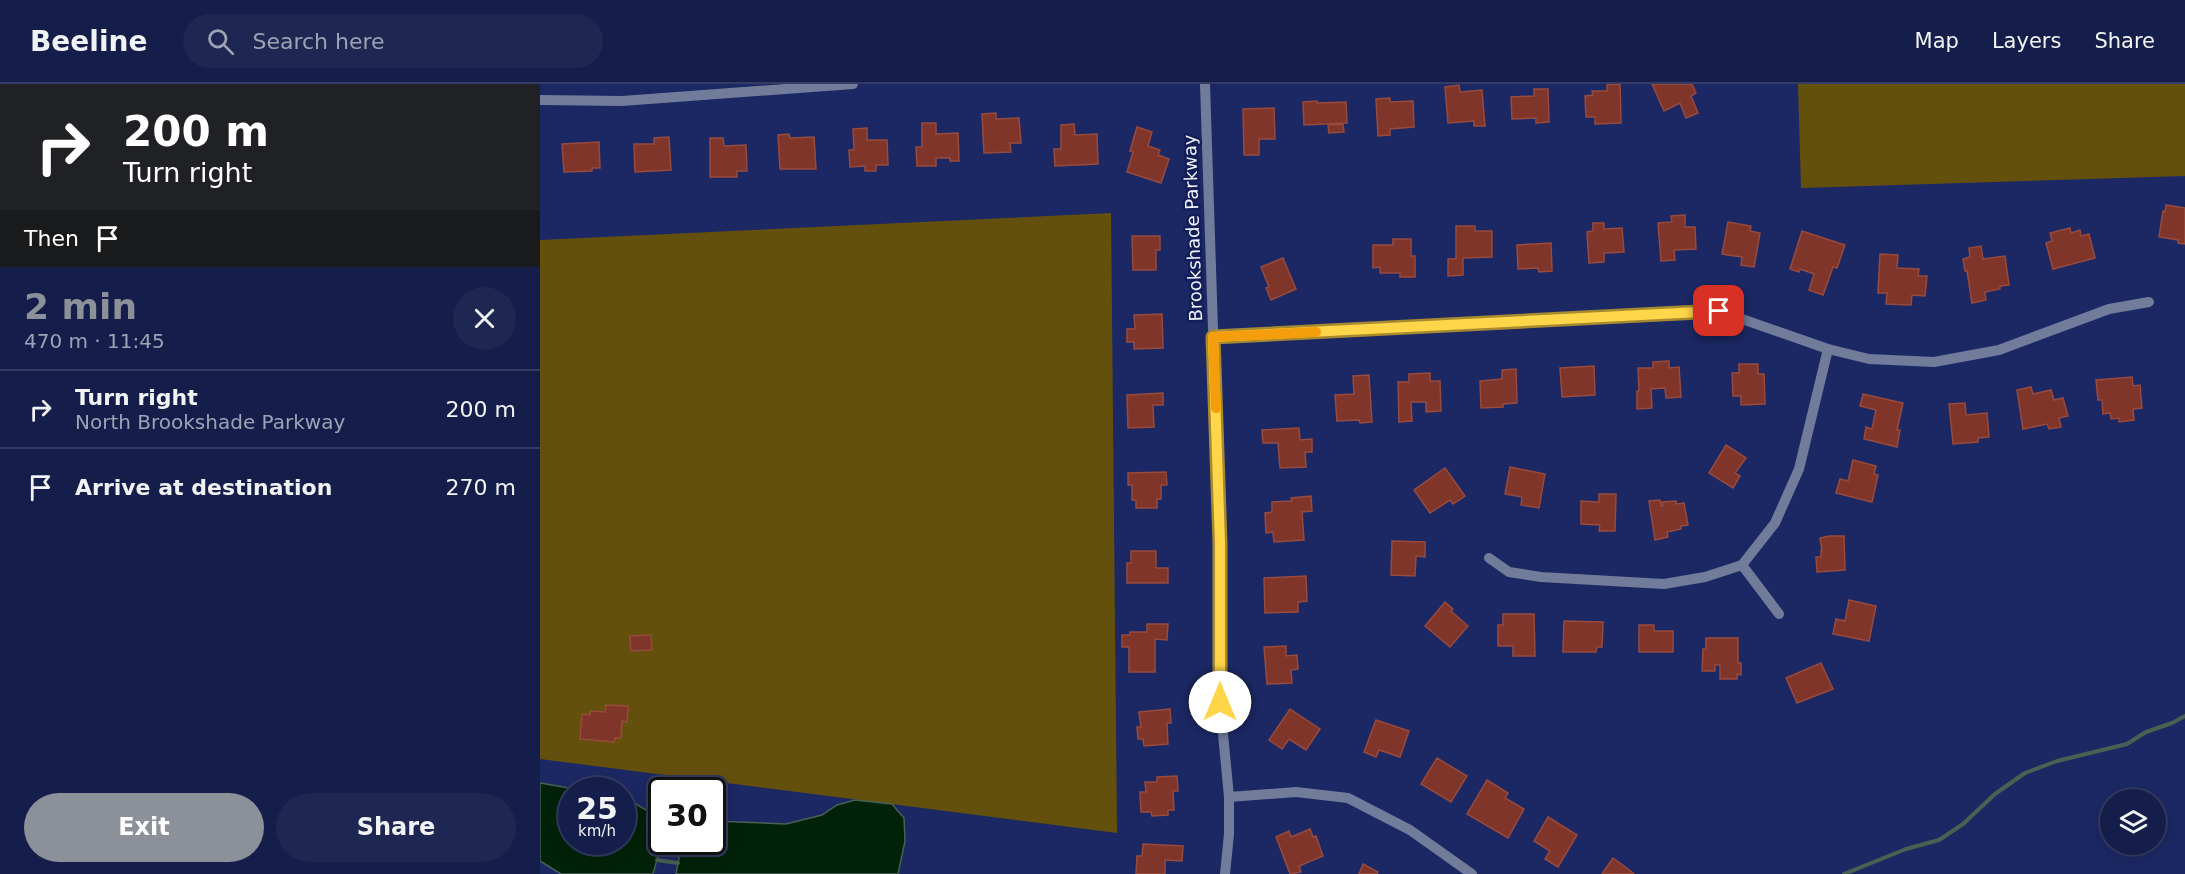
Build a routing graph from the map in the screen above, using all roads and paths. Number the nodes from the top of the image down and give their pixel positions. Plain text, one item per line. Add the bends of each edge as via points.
1 (853, 84) edge
2 (1205, 84) edge
3 (540, 100) edge
4 (2149, 302) dead end
5 (1213, 337) junction
6 (1828, 350) junction
7 (1489, 558) dead end
8 (1742, 565) junction
9 (1779, 614) dead end
10 (1229, 796) junction
11 (1225, 874) edge
12 (1472, 874) edge

1 - 3 street via 622,101
2 - 5 street, Brookshade Parkway
4 - 6 street via 2109,309 1999,350 1934,362 1869,359
5 - 6 street via 1719,311
5 - 10 street, Brookshade Parkway via 1220,543 1220,702
6 - 8 street via 1798,470 1774,523
7 - 8 street via 1509,572 1541,577 1664,584
8 - 9 street
10 - 11 street, Brookshade Parkway
10 - 12 street via 1296,792 1348,798 1410,830

